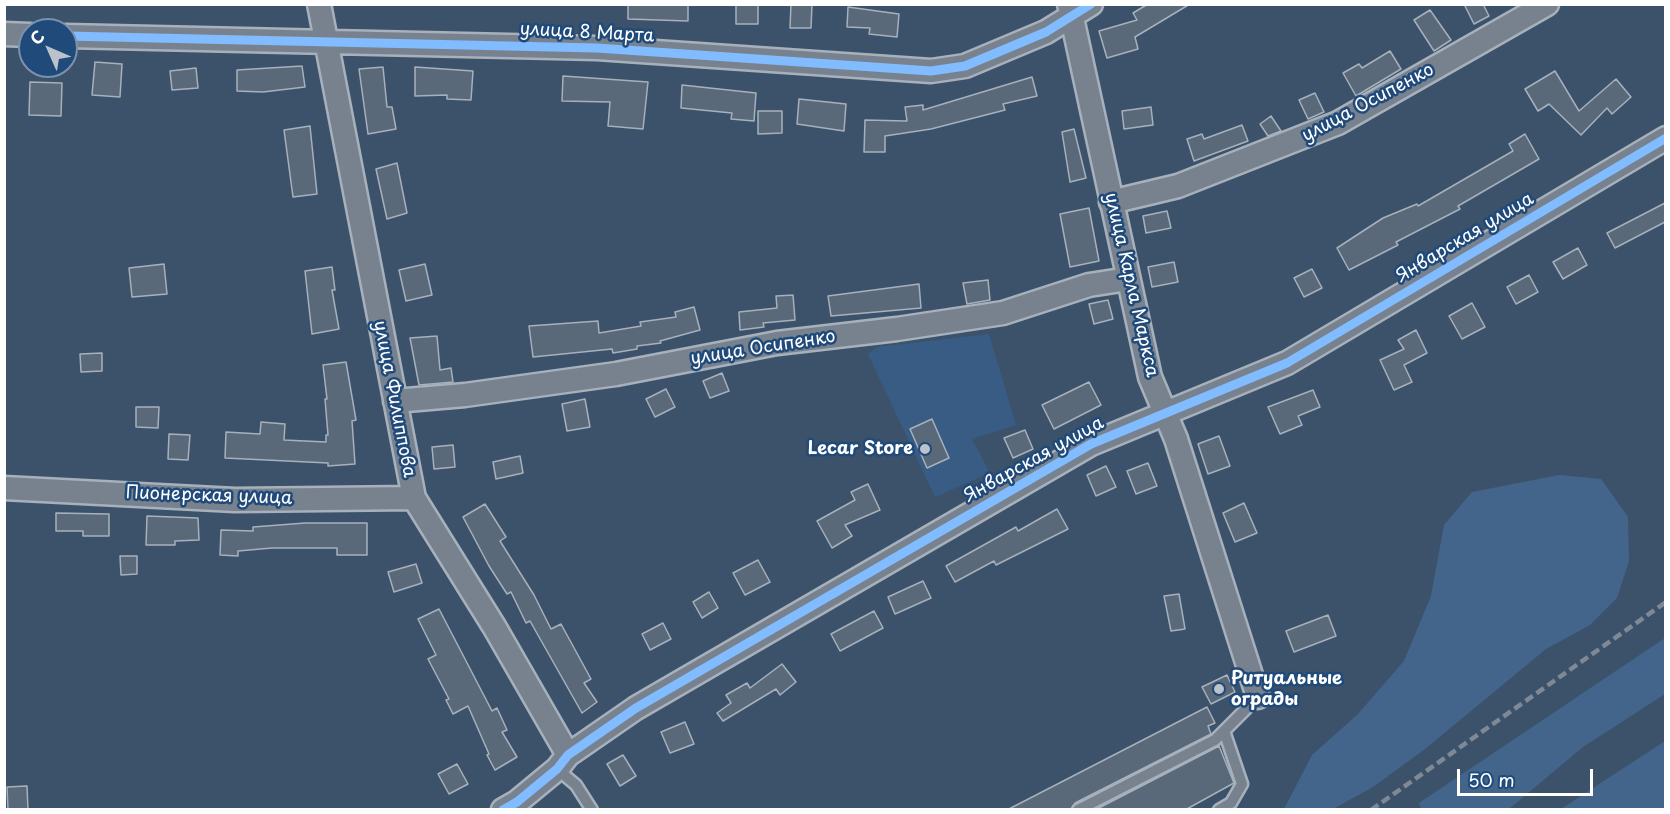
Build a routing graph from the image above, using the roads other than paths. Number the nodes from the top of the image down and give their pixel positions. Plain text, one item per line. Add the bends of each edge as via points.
1 (319, 4) edge
2 (1091, 4) edge
3 (1547, 4) edge
4 (1070, 10) edge
5 (78, 36) edge
6 (325, 42) junction
7 (1665, 138) edge
8 (1112, 202) junction
9 (1128, 279) junction
10 (395, 401) junction
11 (1164, 412) junction
12 (4, 488) edge
13 (414, 498) junction
14 (1258, 697) joint
15 (1224, 731) junction
16 (562, 762) junction
17 (503, 810) edge
18 (592, 810) edge
19 (1078, 810) edge
20 (1219, 810) edge

1 - 6 street, улица Филиппова
2 - 4 street, улица 8 Марта
3 - 8 street, улица Осипенко via 1338,123 1178,186
4 - 6 street, улица 8 Марта via 1046,32 965,66 931,71 597,48
4 - 8 street, улица Карла Маркса
5 - 6 street, улица 8 Марта
6 - 10 street, улица Филиппова
7 - 11 street, Январская улица via 1287,363
8 - 9 street, улица Карла Маркса
9 - 10 street, улица Осипенко via 1089,285 1002,313 777,343 616,374
9 - 11 street, улица Карла Маркса via 1150,377
10 - 13 street, улица Филиппова
11 - 14 street, улица Карла Маркса
11 - 16 street, Январская улица via 1091,444 636,708
12 - 13 street, Пионерская улица via 235,500
13 - 16 street, улица Филиппова via 495,628
14 - 15 lane
15 - 19 lane via 1215,740
15 - 20 lane via 1242,784 1231,803
16 - 17 street, Январская улица
16 - 18 lane

